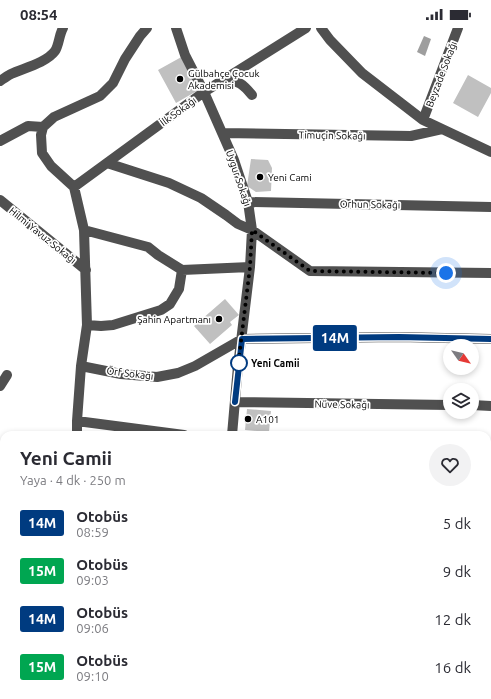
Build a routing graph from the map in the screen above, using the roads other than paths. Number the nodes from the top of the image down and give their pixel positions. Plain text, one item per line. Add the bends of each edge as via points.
1 (63, 28) edge
2 (147, 28) edge
3 (176, 28) edge
4 (306, 28) edge
5 (321, 28) edge
6 (458, 28) edge
7 (224, 79) junction
8 (0, 81) edge
9 (204, 92) junction
10 (252, 95) dead end
11 (423, 120) junction
12 (43, 127) junction
13 (442, 129) junction
14 (222, 133) junction
15 (0, 141) edge
16 (491, 152) edge
17 (107, 163) junction
18 (74, 187) junction
19 (0, 200) edge
20 (248, 202) junction
21 (491, 207) edge
22 (84, 230) junction
23 (252, 230) junction
24 (250, 267) junction
25 (86, 270) junction
26 (182, 270) junction
27 (491, 273) edge
28 (87, 325) junction
29 (242, 339) junction
30 (491, 339) edge
31 (81, 366) junction
32 (7, 375) dead end
33 (0, 386) edge
34 (235, 402) junction
35 (443, 405) edge
36 (479, 405) edge
37 (491, 406) edge
38 (77, 421) junction
39 (78, 431) edge
40 (153, 431) edge
41 (232, 431) edge

1 - 8 street via 56,50 50,57
2 - 12 street via 125,59 113,83 100,96 54,117
3 - 9 street, Uygur Sokağı via 185,55
4 - 7 street, İlk Sokağı
5 - 11 street via 362,73
6 - 11 street, Beyzade Sokağı
7 - 9 street, İlk Sokağı
7 - 10 street via 240,83
9 - 14 street, Uygur Sokağı
9 - 17 street, İlk Sokağı
11 - 13 street
12 - 15 street via 28,126
12 - 18 street via 42,153 51,166
13 - 14 street, Timuçin Sokağı via 411,136
13 - 16 street
14 - 20 street, Uygur Sokağı
17 - 18 street, İlk Sokağı
17 - 23 street via 169,183 201,198 238,224
18 - 22 street
19 - 25 street, Hilmi Yavuz Sokağı
20 - 21 street, Orhun Sokağı
20 - 23 street, Uygur Sokağı
22 - 25 street
22 - 26 street via 148,247
23 - 24 street, Uygur Sokağı
23 - 27 street via 310,271
24 - 26 street
24 - 29 street, Uygur Sokağı
25 - 28 street
26 - 28 street via 179,289 170,304 161,310 113,324
28 - 31 street
29 - 30 street
29 - 31 street, Örf Sokağı via 195,366 157,377 121,374
29 - 34 street, Uygur Sokağı
31 - 38 street
32 - 33 street
34 - 35 street, Nüve Sokağı
34 - 41 street, Uygur Sokağı
36 - 37 street
38 - 39 street
38 - 40 street

